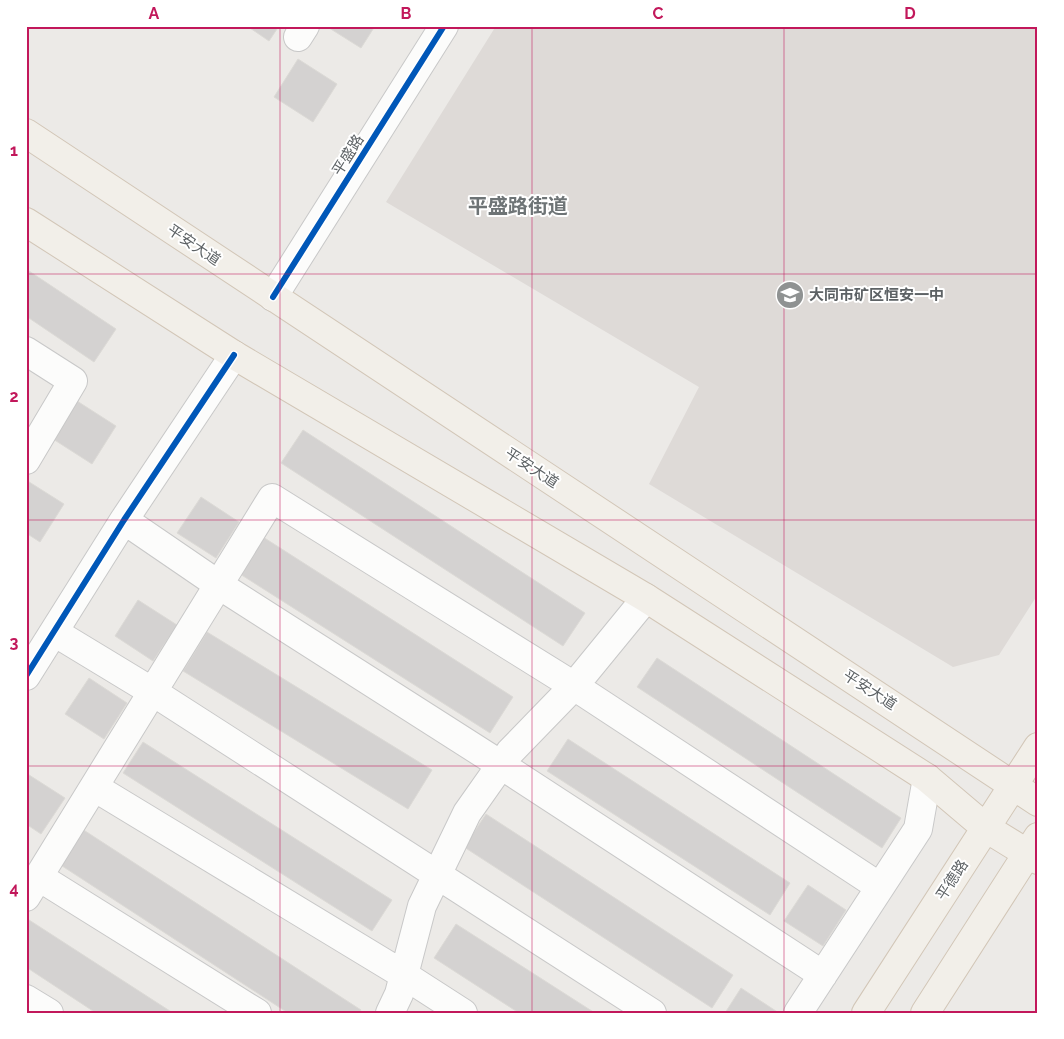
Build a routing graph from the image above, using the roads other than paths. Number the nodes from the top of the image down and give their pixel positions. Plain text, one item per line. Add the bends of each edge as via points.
1 (444, 26) edge
2 (26, 133) edge
3 (26, 222) edge
4 (273, 297) junction
5 (26, 351) edge
6 (234, 354) junction
7 (26, 460) edge
8 (124, 520) junction
9 (219, 585) junction
10 (646, 598) junction
11 (54, 632) junction
12 (26, 676) edge
13 (574, 686) junction
14 (153, 692) junction
15 (1038, 747) edge
16 (501, 764) junction
17 (927, 778) junction
18 (1014, 785) junction
19 (94, 787) junction
20 (1038, 802) edge
21 (986, 828) junction
22 (1034, 850) edge
23 (437, 876) junction
24 (32, 887) edge
25 (880, 887) junction
26 (404, 975) junction
27 (822, 975) junction
28 (26, 999) edge
29 (49, 1013) edge
30 (257, 1013) edge
31 (390, 1013) edge
32 (463, 1013) edge
33 (652, 1013) edge
34 (798, 1013) edge
35 (866, 1013) edge
36 (925, 1013) edge

1 - 4 street, 平盛路
2 - 4 main road, 平安大道
3 - 6 main road
4 - 18 main road, 平安大道
5 - 7 street via 73,381
6 - 8 street
6 - 10 main road
8 - 9 street
8 - 11 street
9 - 13 street via 272,498
9 - 14 street
9 - 16 street
10 - 13 street
10 - 17 main road
11 - 12 street
11 - 14 street
13 - 16 street
13 - 25 street
14 - 19 street
14 - 23 street
15 - 18 main road, 平德路
16 - 23 street via 467,814
16 - 27 street
17 - 21 main road
17 - 25 street via 918,829
18 - 20 main road, 平安大道
18 - 21 main road, 平德路
19 - 24 street
19 - 26 street
21 - 22 main road
21 - 35 main road, 平德路
22 - 36 main road
23 - 26 street via 422,906
23 - 33 street
24 - 30 street
25 - 27 street
26 - 31 street
26 - 32 street
27 - 34 street
28 - 29 street

